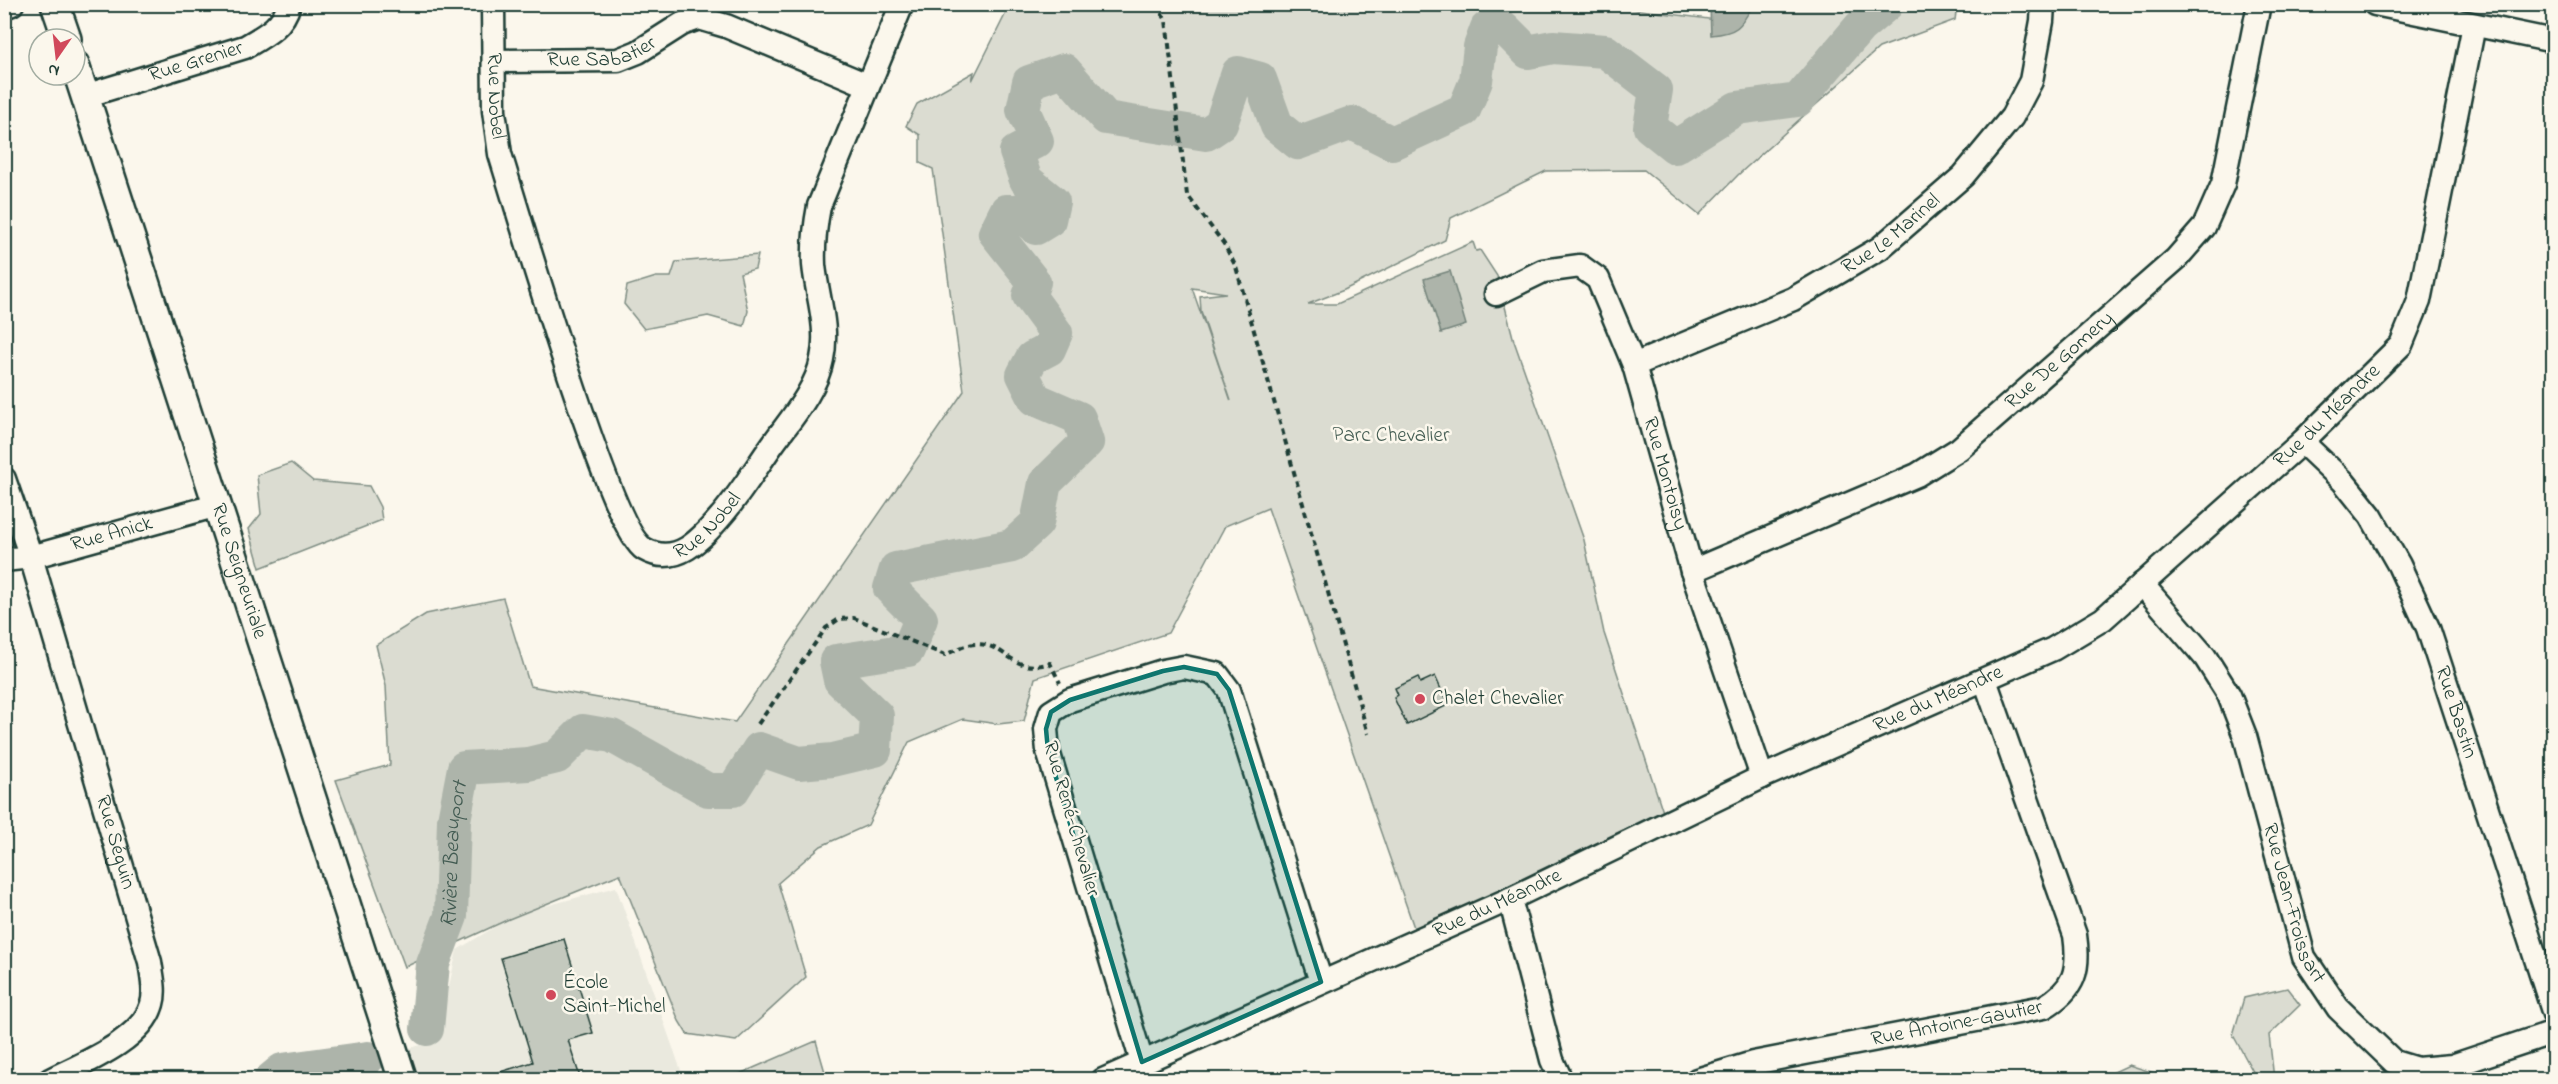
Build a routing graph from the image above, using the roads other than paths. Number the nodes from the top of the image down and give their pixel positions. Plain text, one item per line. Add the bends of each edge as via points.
1 (12, 4) edge
2 (56, 4) edge
3 (289, 4) edge
4 (493, 4) edge
5 (902, 4) edge
6 (2043, 4) edge
7 (2259, 4) edge
8 (2375, 4) edge
9 (4, 7) edge
10 (2474, 25) junction
11 (63, 27) edge
12 (2553, 41) edge
13 (495, 61) junction
14 (867, 85) junction
15 (82, 87) edge
16 (85, 96) junction
17 (1496, 294) dead end
18 (1634, 365) junction
19 (2302, 442) junction
20 (4, 479) edge
21 (218, 505) junction
22 (31, 557) junction
23 (4, 560) edge
24 (1692, 571) junction
25 (2142, 584) junction
26 (1985, 680) junction
27 (1762, 777) junction
28 (1510, 899) junction
29 (1320, 982) junction
30 (2553, 1014) edge
31 (2553, 1032) edge
32 (1142, 1062) junction
33 (50, 1080) edge
34 (403, 1080) edge
35 (1103, 1080) edge
36 (1561, 1080) edge
37 (1697, 1080) edge

1 - 9 street
2 - 11 street
3 - 16 street, Rue Grenier via 285,18 245,47
4 - 13 street, Rue Nobel
5 - 14 street, Rue Nobel
6 - 18 street, Rue Le Marinel via 2031,81 2012,117 1963,176 1880,248 1793,299
7 - 24 street, Rue De Gomery via 2223,184 2204,227 2176,259 1959,449 1917,475
8 - 10 street
10 - 12 street
10 - 19 street, Rue du Méandre via 2419,301 2401,345
13 - 14 street, Rue Sabatier via 618,60 699,18
13 - 14 street, Rue Nobel via 494,111 500,154 582,414 628,530 641,547 658,555 678,553 699,542 809,392 822,359 824,316 814,267 813,237 819,206
15 - 16 street, Rue Seigneuriale
16 - 21 street, Rue Seigneuriale
17 - 18 street, Rue Montoisy via 1543,271 1580,266 1598,279
18 - 24 street, Rue Montoisy
19 - 25 street, Rue du Méandre
19 - 30 street, Rue Bastin via 2343,481 2371,516 2428,628
20 - 22 street, Rue Séguin
21 - 22 street, Rue Anick
21 - 34 street, Rue Seigneuriale
22 - 23 street, Rue Anick
22 - 33 street, Rue Séguin via 154,987 152,1005 141,1023 116,1048
24 - 27 street, Rue Montoisy
25 - 26 street, Rue du Méandre via 2103,619 2053,649
25 - 31 street, Rue Jean-Froissart via 2205,657 2229,695 2245,736 2304,957 2337,1008 2394,1062 2417,1069 2452,1066
26 - 27 street, Rue du Méandre
26 - 37 street, Rue Antoine-Gautier via 2075,935 2078,958 2073,979 2061,997 2044,1007 1753,1063
27 - 28 street, Rue du Méandre
28 - 29 street, Rue du Méandre
28 - 36 street via 1552,1060
29 - 32 street, Rue du Méandre
29 - 32 street, Rue René-Chevalier via 1229,690 1217,674 1184,667 1070,700 1051,712 1046,729 1048,751
32 - 35 street, Rue du Méandre

